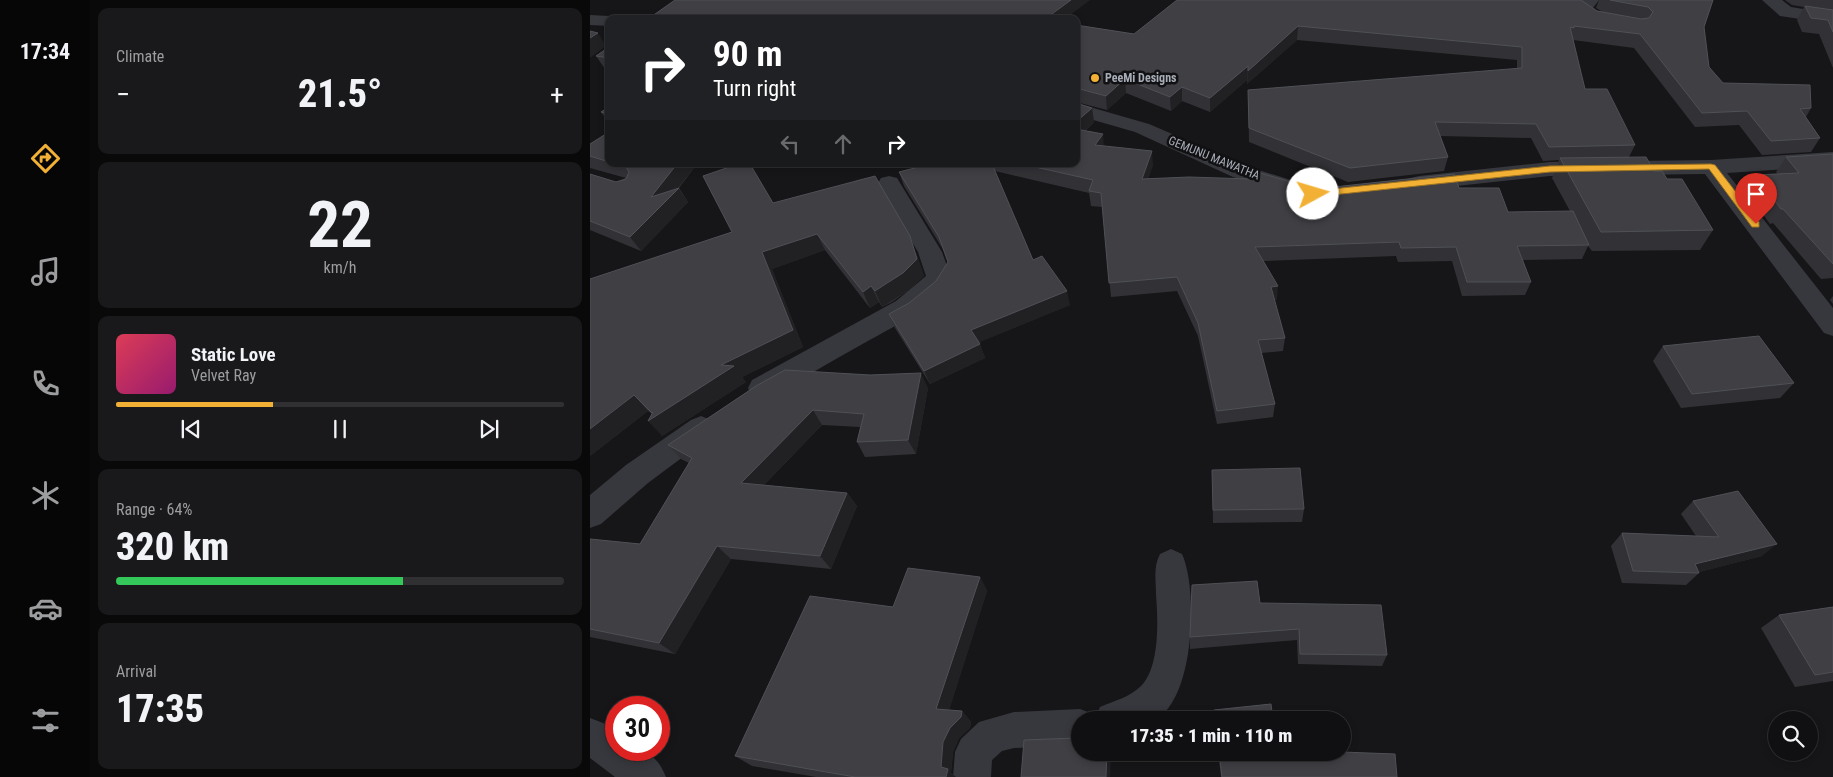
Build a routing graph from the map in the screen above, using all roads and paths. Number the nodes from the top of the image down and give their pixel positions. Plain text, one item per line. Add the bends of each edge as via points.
1 (1590, 0) edge
2 (1771, 0) edge
3 (1833, 18) edge
4 (590, 20) edge
5 (605, 22) edge
6 (1626, 25) edge
7 (1080, 110) edge
8 (1833, 159) edge
9 (1711, 166) junction
10 (889, 183) dead end
11 (1402, 184) edge
12 (1304, 191) edge
13 (1833, 326) edge
14 (741, 402) edge
15 (718, 417) edge
16 (590, 514) edge
17 (1171, 564) dead end
18 (1133, 711) edge
19 (1071, 727) edge
20 (590, 736) edge
21 (647, 777) edge
22 (972, 777) edge

1 - 6 street via 1583,10 1598,19
2 - 3 street via 1786,12
4 - 5 street
7 - 12 street, GEMUNU MAWATHA via 1142,128 1241,172
8 - 9 street
9 - 11 street via 1550,169
9 - 13 street
10 - 14 street via 930,252 939,277 904,308
15 - 16 street via 637,474
17 - 18 street via 1174,621 1170,663 1155,697
19 - 22 street via 1014,730 992,735 974,752
20 - 21 street

